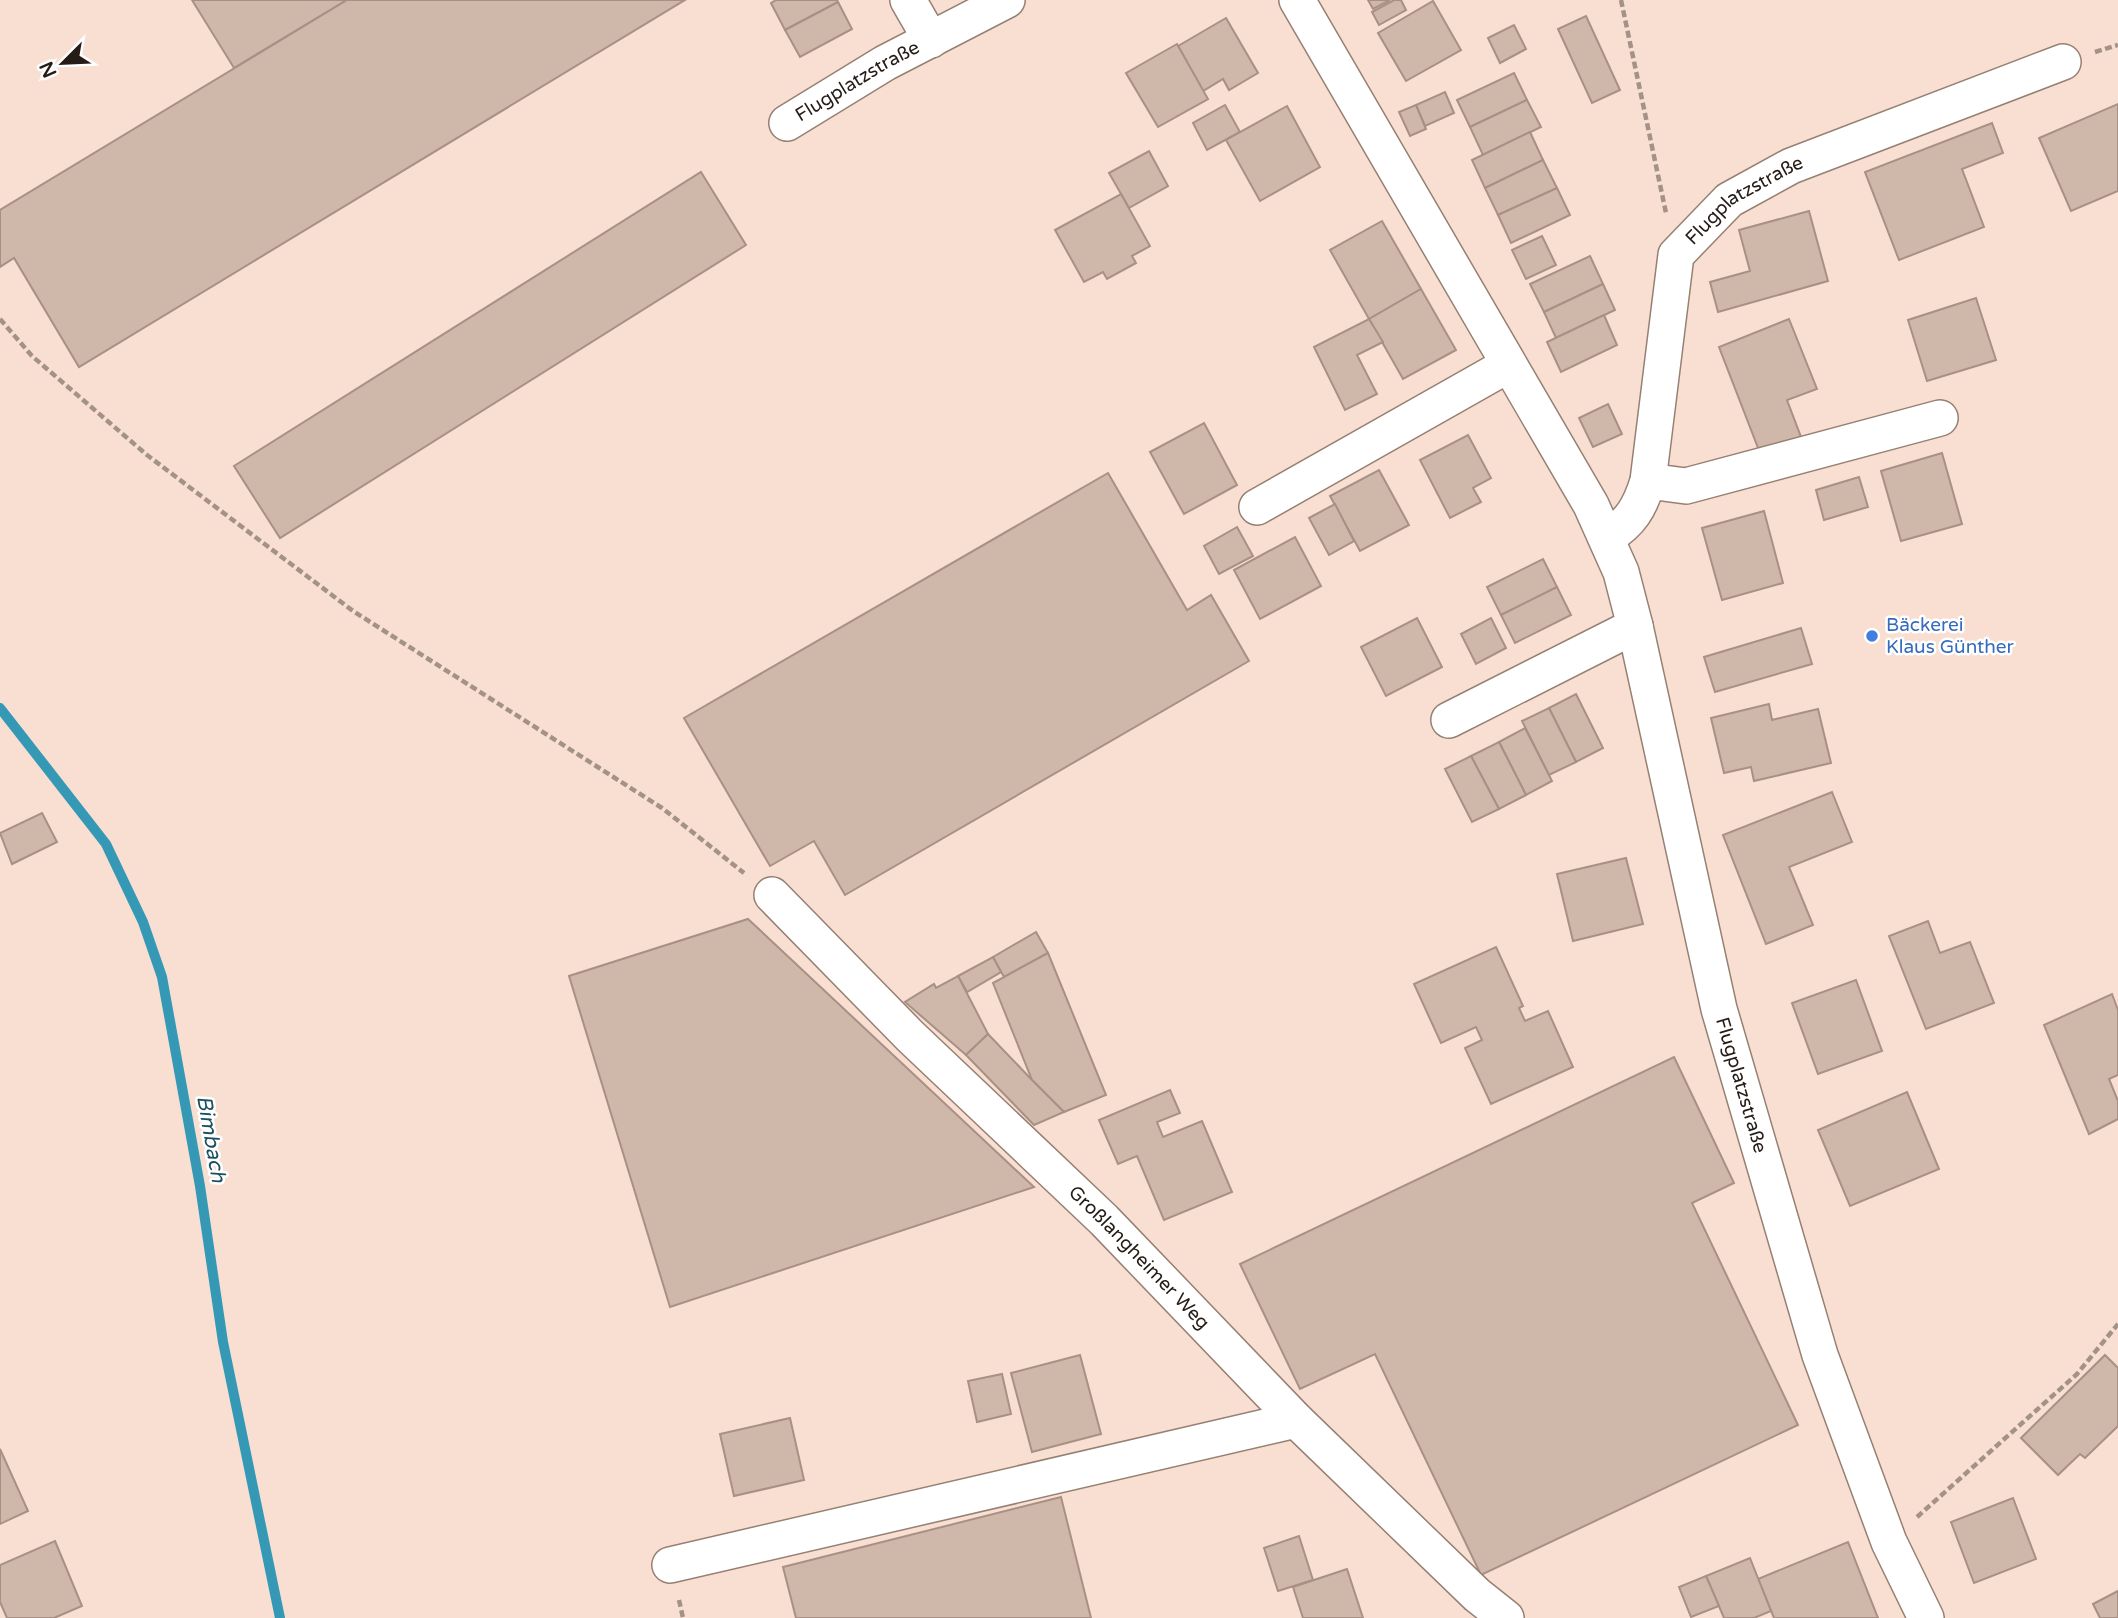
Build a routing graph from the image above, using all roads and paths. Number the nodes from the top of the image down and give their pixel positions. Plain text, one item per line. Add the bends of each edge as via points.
1 (908, 0) edge
2 (1007, 0) edge
3 (1297, 0) edge
4 (1622, 0) edge
5 (931, 40) junction
6 (2063, 62) dead end
7 (787, 123) dead end
8 (1675, 255) junction
9 (0, 319) edge
10 (1508, 365) junction
11 (1940, 418) dead end
12 (1648, 481) junction
13 (1257, 506) dead end
14 (1606, 537) junction
15 (1635, 626) junction
16 (1450, 720) dead end
17 (772, 895) joint
18 (2118, 1324) edge
19 (1296, 1420) junction
20 (1889, 1542) junction
21 (670, 1565) dead end
22 (1506, 1618) edge
23 (1926, 1618) edge

1 - 5 street, Flugplatzstraße
2 - 5 street, Flugplatzstraße
3 - 10 street, Flugplatzstraße
4 - 8 path
5 - 7 street, Flugplatzstraße
6 - 8 street, Flugplatzstraße via 1791,166 1729,200
8 - 12 street, Flugplatzstraße
9 - 17 path via 32,356 147,455 352,611 662,808
10 - 13 street
10 - 14 street, Flugplatzstraße
11 - 12 street via 1686,486
12 - 14 street, Flugplatzstraße via 1640,508
14 - 15 street, Flugplatzstraße
15 - 16 street
15 - 20 street, Flugplatzstraße via 1719,1009 1820,1355
17 - 19 street, Großlangheimer Weg via 910,1036 1104,1220
18 - 20 path via 2077,1374
19 - 21 street
19 - 22 street, Großlangheimer Weg
20 - 23 street, Flugplatzstraße

